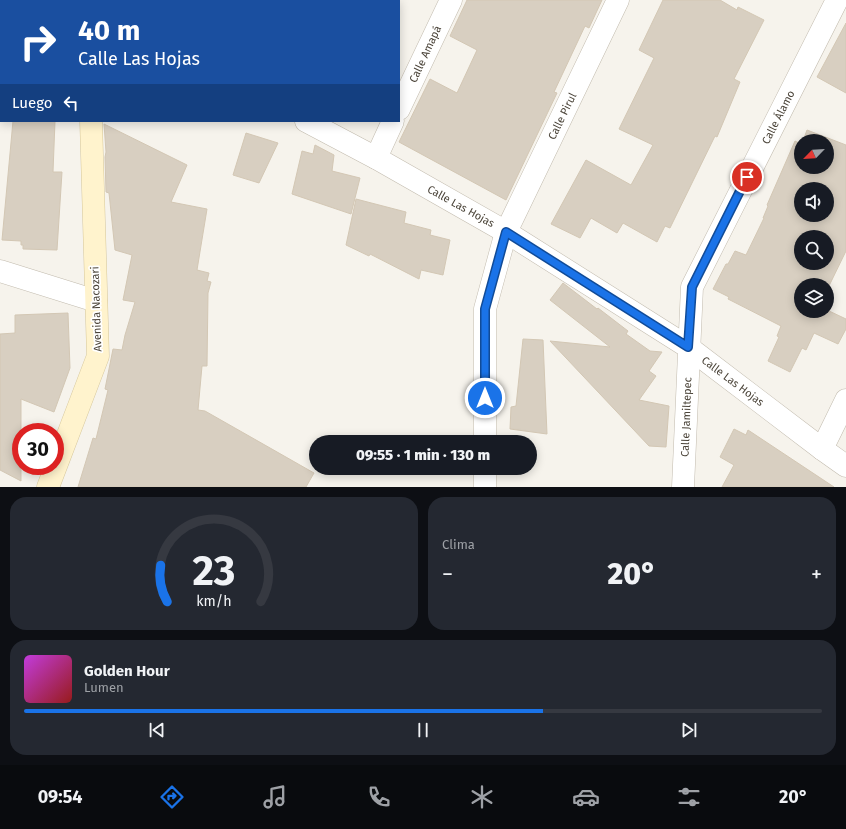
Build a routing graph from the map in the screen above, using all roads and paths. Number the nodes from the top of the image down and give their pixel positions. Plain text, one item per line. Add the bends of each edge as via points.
1 (451, 0) edge
2 (618, 0) edge
3 (837, 0) edge
4 (400, 107) edge
5 (91, 122) edge
6 (308, 122) edge
7 (393, 122) edge
8 (376, 158) junction
9 (506, 232) junction
10 (0, 270) edge
11 (96, 301) junction
12 (688, 347) junction
13 (846, 400) edge
14 (485, 435) edge
15 (822, 449) junction
16 (846, 466) edge
17 (485, 475) edge
18 (48, 487) edge
19 (485, 487) edge
20 (683, 487) edge

1 - 4 street, Calle Amapá
2 - 9 street, Calle Pirul
3 - 12 street, Calle Álamo via 692,287
5 - 11 street, Avenida Nacozari
6 - 8 street, Calle Las Hojas
7 - 8 street
8 - 9 street, Calle Las Hojas
9 - 12 street, Calle Las Hojas
9 - 14 street, Calle Pirul via 485,309
10 - 11 street
11 - 18 street, Avenida Nacozari via 98,356
12 - 15 street, Calle Las Hojas
12 - 20 street, Calle Jamiltepec
13 - 15 street
15 - 16 street, Calle Las Hojas
17 - 19 street

